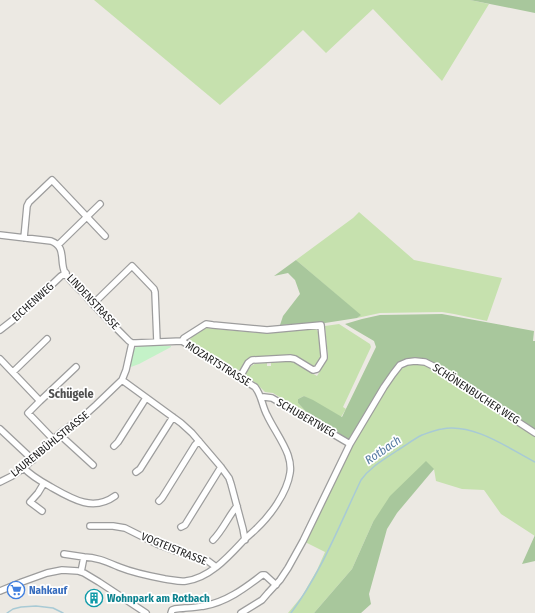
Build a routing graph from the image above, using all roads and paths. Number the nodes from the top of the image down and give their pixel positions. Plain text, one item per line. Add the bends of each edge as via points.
1 (100, 204) dead end
2 (86, 217) junction
3 (0, 235) edge
4 (105, 236) dead end
5 (24, 238) junction
6 (58, 245) junction
7 (66, 273) junction
8 (93, 304) junction
9 (0, 330) edge
10 (47, 339) dead end
11 (182, 341) junction
12 (157, 342) junction
13 (132, 343) junction
14 (0, 359) edge
15 (76, 367) dead end
16 (13, 372) junction
17 (240, 377) junction
18 (122, 380) junction
19 (262, 397) junction
20 (146, 398) junction
21 (39, 400) junction
22 (173, 417) junction
23 (0, 429) edge
24 (535, 432) edge
25 (59, 434) junction
26 (53, 439) junction
27 (199, 440) junction
28 (350, 444) junction
29 (114, 446) dead end
30 (32, 460) junction
31 (93, 465) dead end
32 (221, 467) junction
33 (24, 468) junction
34 (136, 472) dead end
35 (0, 482) edge
36 (44, 483) junction
37 (115, 496) dead end
38 (159, 501) dead end
39 (237, 506) junction
40 (42, 511) dead end
41 (90, 526) dead end
42 (181, 528) dead end
43 (213, 540) dead end
44 (245, 540) junction
45 (64, 554) dead end
46 (84, 557) junction
47 (216, 567) junction
48 (81, 572) junction
49 (276, 585) junction
50 (0, 591) edge
51 (146, 613) edge
52 (171, 613) edge
53 (241, 613) edge

1 - 2 street
2 - 4 street
2 - 5 street via 52,180 27,206
2 - 6 street
3 - 5 street
5 - 6 street via 51,241
6 - 7 street, LINDENSTRASSE
7 - 8 street, LINDENSTRASSE
7 - 9 street, EICHENWEG
8 - 12 street via 132,266 155,292
8 - 13 street, LINDENSTRASSE
10 - 16 street
11 - 12 street, MOZARTSTRASSE
11 - 17 street, MOZARTSTRASSE
11 - 17 street via 206,324 267,330 321,325 324,358 316,369 313,370 290,358 252,360
12 - 13 street, MOZARTSTRASSE
13 - 18 street, LAURENBÜHLSTRASSE
14 - 16 street
15 - 21 street
16 - 21 street
17 - 19 street, MOZARTSTRASSE via 260,392
18 - 20 street
18 - 25 street, LAURENBÜHLSTRASSE via 86,414
19 - 28 street, SCHUBERTWEG via 272,398
19 - 44 street, MOZARTSTRASSE via 263,407 288,455 290,474 281,498
20 - 22 street
20 - 29 street
21 - 26 street via 28,413
22 - 27 street
22 - 34 street
23 - 30 street
24 - 28 street, SCHÖNENBUCHER WEG via 437,368 415,361 400,365
25 - 26 street, LAURENBÜHLSTRASSE
25 - 31 street
26 - 30 street, LAURENBÜHLSTRASSE
27 - 32 street
27 - 38 street
28 - 49 street via 303,541
30 - 33 street, LAURENBÜHLSTRASSE
32 - 39 street via 231,484
32 - 42 street
33 - 35 street, LAURENBÜHLSTRASSE
33 - 36 street
36 - 37 street via 82,502 101,502
36 - 40 street via 30,502
39 - 43 street
39 - 44 street
41 - 47 street, VOGTEISTRASSE via 125,528 157,544 208,561
44 - 47 street, MOZARTSTRASSE
45 - 46 street, VOGTEISTRASSE
46 - 47 street, VOGTEISTRASSE via 140,574 176,581 195,579
46 - 48 street
48 - 50 street via 56,571
48 - 51 street
49 - 52 street via 265,575 211,605 176,608
49 - 53 street via 262,600

